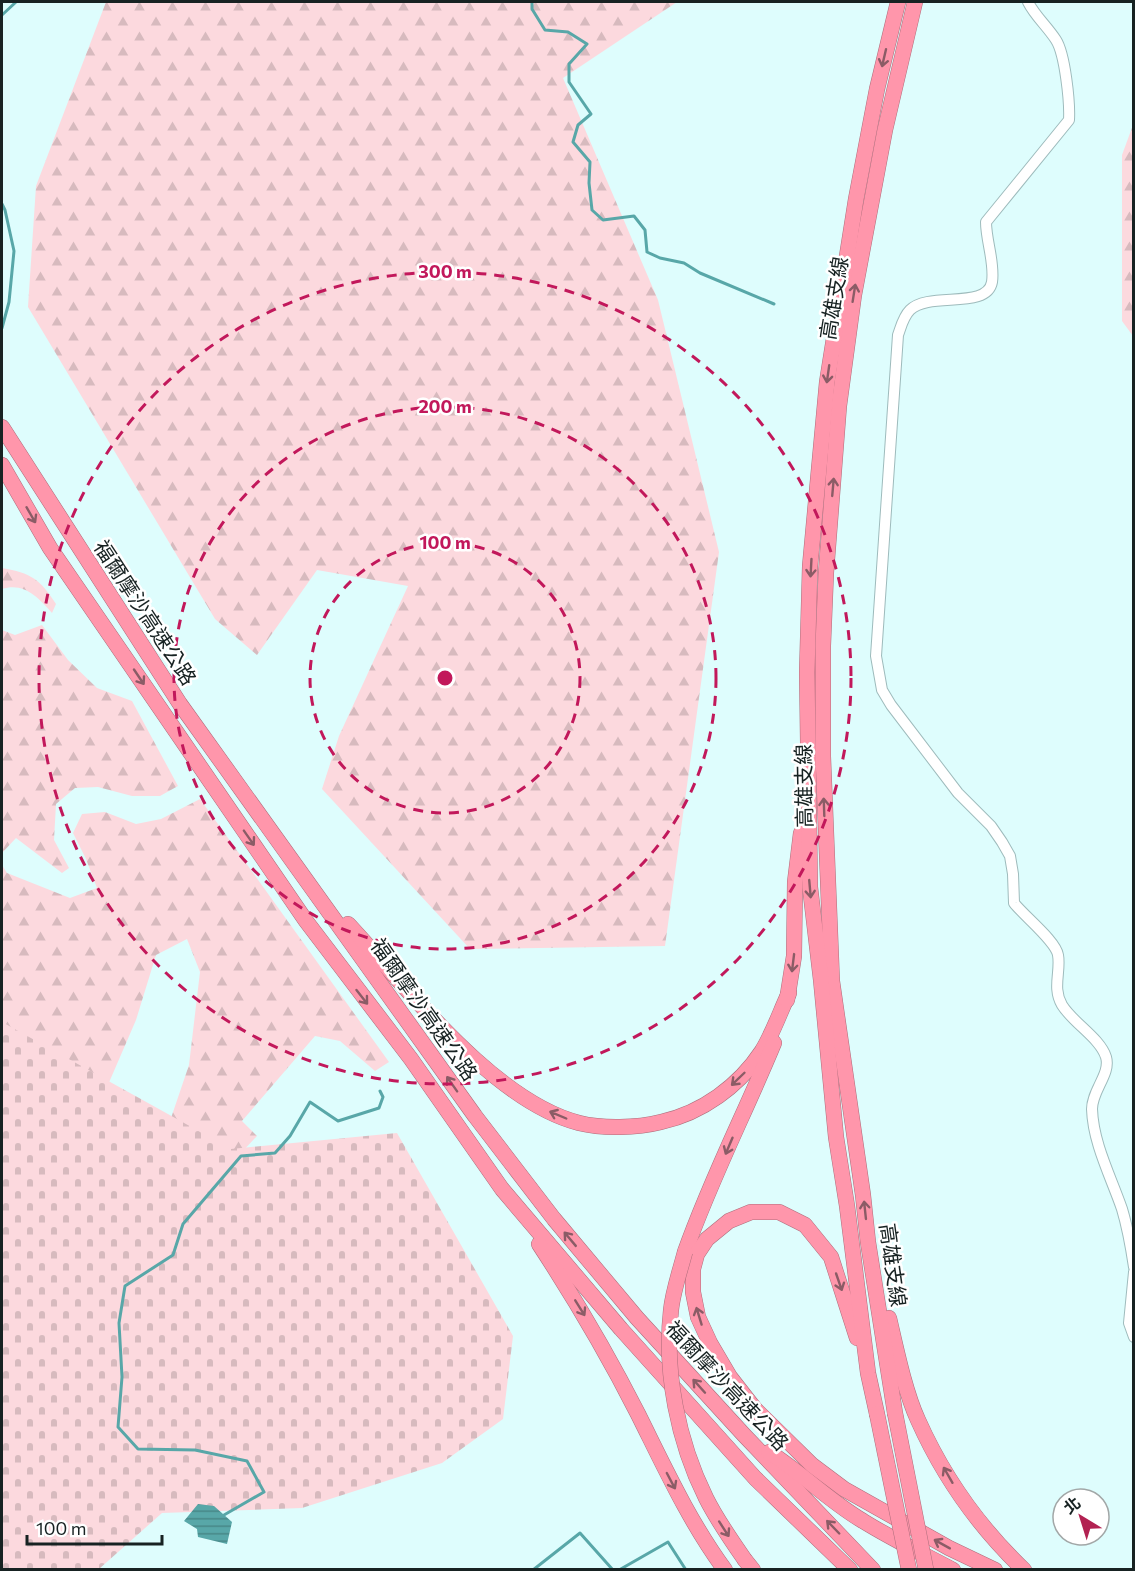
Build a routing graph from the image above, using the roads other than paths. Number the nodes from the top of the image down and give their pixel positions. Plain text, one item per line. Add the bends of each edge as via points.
1 (898, 2) edge
2 (915, 2) edge
3 (1028, 2) edge
4 (2, 428) edge
5 (2, 465) edge
6 (807, 780) junction
7 (326, 906) junction
8 (789, 993) junction
9 (502, 1189) junction
10 (868, 1242) junction
11 (1134, 1267) edge
12 (1134, 1272) edge
13 (1134, 1337) edge
14 (868, 1373) junction
15 (744, 1435) junction
16 (749, 1565) edge
17 (725, 1569) edge
18 (850, 1569) edge
19 (873, 1569) edge
20 (909, 1569) edge
21 (926, 1569) edge
22 (953, 1569) edge
23 (995, 1569) edge
24 (1024, 1569) edge

1 -> 6 highway, 高雄支線 via 856,199 827,382 810,566
10 -> 2 highway, 高雄支線 via 832,981 823,756 824,625 839,406 854,295 885,130
3 - 11 street via 1062,50 1070,120 986,222 992,285 975,298 920,303 910,310 900,328 876,656 882,690 891,705 958,793 991,826 1010,855 1014,903 1059,955 1060,1002 1100,1045 1106,1058 1106,1070 1092,1107 1106,1167 1130,1235
4 - 7 highway, 福爾摩沙高速公路 via 180,704
5 -> 9 highway, 福爾摩沙高速公路 via 50,548 299,911 411,1059
6 -> 8 highway via 795,882
6 -> 14 highway, 高雄支線 via 810,887 836,1137
8 -> 7 highway via 762,1050 747,1070 703,1107 649,1125 580,1124 526,1099 477,1061 396,980 345,921
15 -> 7 highway, 福爾摩沙高速公路 via 637,1318 554,1219 475,1116
8 -> 16 highway, bridge via 751,1099 702,1203 671,1309 669,1354 675,1403 686,1446 717,1518
9 -> 17 highway via 583,1311 690,1517
9 - 18 highway, 福爾摩沙高速公路 via 755,1478
10 - 21 highway, 高雄支線, bridge via 895,1413
24 -> 10 highway via 970,1510 917,1419 890,1322 878,1255
12 - 13 street via 1129,1323
14 - 20 highway, 高雄支線, bridge
23 -> 14 highway via 844,1489 812,1465 755,1409 730,1377 698,1317 693,1269 707,1239 729,1221 751,1212 779,1212 806,1225 831,1257
19 -> 15 highway, 福爾摩沙高速公路
15 - 22 highway via 863,1521

